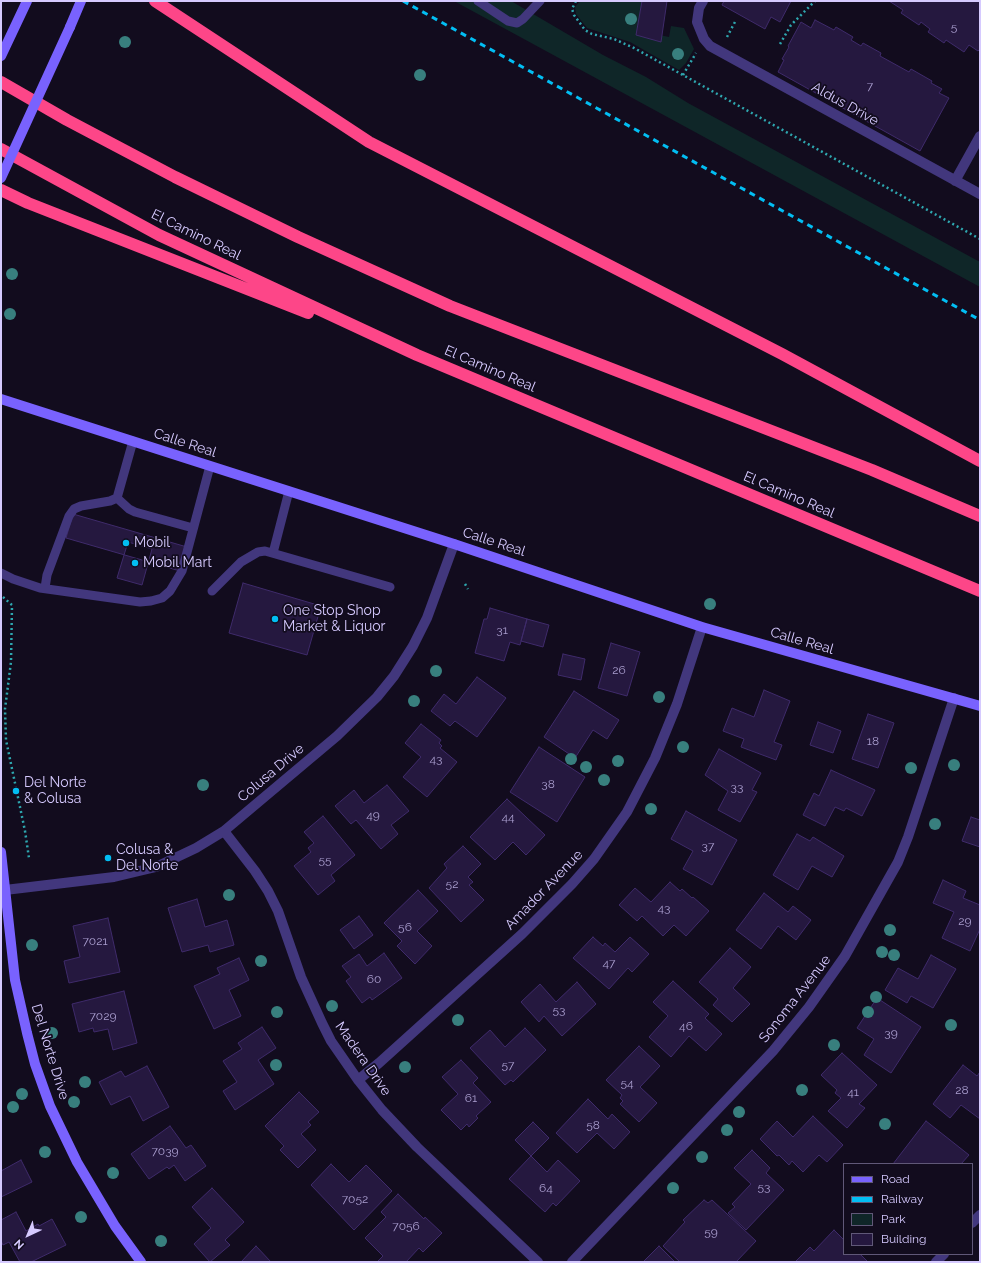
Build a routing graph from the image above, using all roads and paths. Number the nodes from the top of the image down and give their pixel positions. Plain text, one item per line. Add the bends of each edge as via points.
1 (27, 1) edge
2 (80, 1) edge
3 (155, 1) edge
4 (478, 1) edge
5 (540, 1) edge
6 (576, 1) edge
7 (703, 1) edge
8 (815, 1) edge
9 (736, 20) dead end
10 (726, 37) dead end
11 (780, 44) dead end
12 (696, 53) dead end
13 (1, 56) edge
14 (683, 75) junction
15 (1, 82) edge
16 (980, 136) edge
17 (1, 149) edge
18 (1, 178) edge
19 (955, 181) junction
20 (1, 190) edge
21 (980, 194) edge
22 (980, 239) edge
23 (417, 355) junction
24 (1, 399) edge
25 (133, 441) junction
26 (980, 461) edge
27 (210, 466) junction
28 (289, 491) junction
29 (117, 498) junction
30 (980, 516) edge
31 (193, 528) junction
32 (454, 544) junction
33 (273, 553) junction
34 (1, 572) edge
35 (465, 584) dead end
36 (390, 587) dead end
37 (45, 588) junction
38 (468, 589) dead end
39 (212, 590) dead end
40 (980, 591) edge
41 (3, 597) dead end
42 (702, 627) junction
43 (954, 698) junction
44 (980, 706) edge
45 (224, 831) junction
46 (1, 852) edge
47 (29, 858) dead end
48 (5, 890) junction
49 (358, 1080) junction
50 (980, 1215) edge
51 (973, 1223) edge
52 (141, 1262) edge
53 (538, 1262) edge
54 (572, 1262) edge

1 - 13 street
2 - 18 street, bridge
3 - 26 highway via 369,142 782,354
4 - 5 lane via 508,21 517,23
6 - 14 path via 572,9 576,20 585,30 634,48
7 - 19 street, Aldus Drive via 697,16 701,33 710,46
8 - 11 path via 791,25
9 - 10 path
12 - 14 path
14 - 22 path
15 - 30 highway via 175,177 298,237 450,306 872,470
16 - 19 street
17 - 23 highway, El Camino Real via 159,235
19 - 21 street, Aldus Drive
20 - 23 highway via 28,203
23 - 40 highway, El Camino Real
24 - 25 street, Calle Real
25 - 27 street, Calle Real
25 - 29 lane
27 - 28 street, Calle Real
27 - 31 lane
28 - 32 street, Calle Real
28 - 33 lane
29 - 31 lane via 135,512
29 - 37 lane via 74,509 69,516
31 - 37 lane via 182,571 170,591 162,598 140,602
32 - 42 street, Calle Real
32 - 45 street, Colusa Drive via 427,618 394,676 377,697 337,736
33 - 36 lane
33 - 39 lane via 265,551 249,556
34 - 37 lane via 13,579
35 - 38 path
41 - 47 path via 12,605 6,740
42 - 43 street, Calle Real
42 - 49 street, Amador Avenue via 677,704 655,758 626,812 594,859 566,891 516,939
43 - 44 street, Calle Real
43 - 54 street, Sonoma Avenue via 898,862 846,956 773,1051
45 - 48 street, Colusa Drive via 156,867 114,877
45 - 49 street, Madera Drive via 268,891 278,911 301,977 322,1023 331,1041
46 - 48 street, Del Norte Drive
48 - 52 street, Del Norte Drive via 16,980 25,1025 50,1106 114,1226
49 - 53 street, Madera Drive via 417,1147
50 - 51 street

